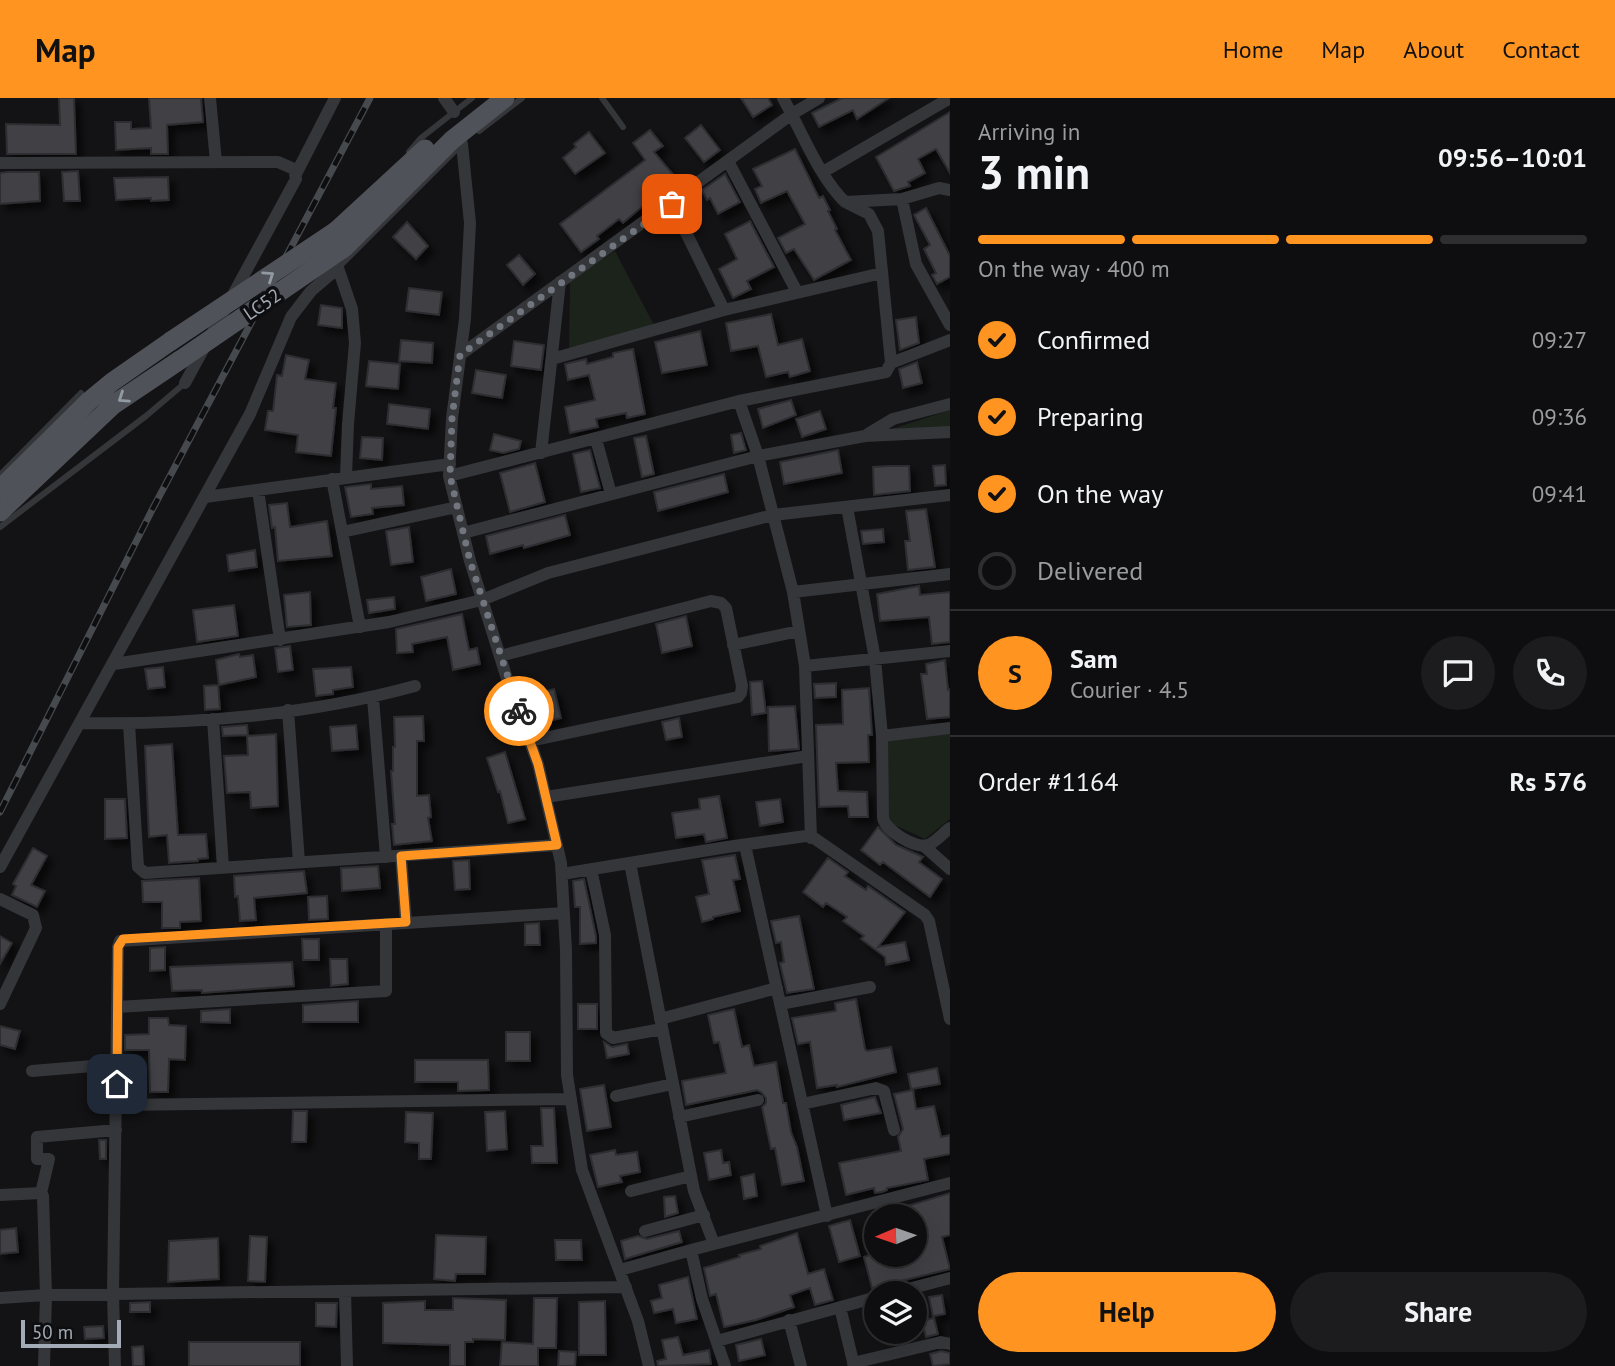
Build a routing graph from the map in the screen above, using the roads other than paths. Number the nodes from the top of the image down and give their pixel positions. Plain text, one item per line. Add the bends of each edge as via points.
1 (210, 98) edge
2 (335, 98) edge
3 (444, 98) edge
4 (472, 98) edge
5 (485, 98) edge
6 (505, 98) edge
7 (522, 98) edge
8 (602, 98) edge
9 (783, 98) edge
10 (819, 98) edge
11 (950, 98) edge
12 (454, 112) junction
13 (793, 114) junction
14 (623, 127) dead end
15 (462, 144) junction
16 (728, 161) junction
17 (216, 162) junction
18 (0, 163) edge
19 (823, 172) junction
20 (296, 174) junction
21 (950, 180) edge
22 (944, 189) edge
23 (902, 199) junction
24 (845, 202) junction
25 (672, 204) junction
26 (334, 244) junction
27 (338, 268) junction
28 (882, 273) junction
29 (560, 282) junction
30 (797, 292) junction
31 (724, 310) junction
32 (950, 325) edge
33 (950, 341) edge
34 (460, 355) junction
35 (552, 359) junction
36 (891, 363) junction
37 (186, 383) joint
38 (81, 393) dead end
39 (739, 401) junction
40 (950, 404) edge
41 (950, 432) edge
42 (865, 436) junction
43 (596, 439) junction
44 (541, 453) junction
45 (758, 456) junction
46 (450, 470) junction
47 (0, 476) edge
48 (346, 477) junction
49 (332, 479) junction
50 (0, 489) edge
51 (258, 490) junction
52 (611, 494) junction
53 (950, 495) edge
54 (205, 497) junction
55 (847, 507) junction
56 (457, 508) junction
57 (0, 512) edge
58 (773, 515) junction
59 (0, 527) edge
60 (342, 532) junction
61 (463, 533) junction
62 (950, 574) edge
63 (862, 584) junction
64 (793, 592) junction
65 (482, 600) junction
66 (360, 627) junction
67 (799, 631) junction
68 (280, 640) junction
69 (733, 645) junction
70 (950, 650) edge
71 (500, 656) junction
72 (876, 659) junction
73 (114, 664) junction
74 (805, 666) junction
75 (415, 686) dead end
76 (373, 698) junction
77 (288, 710) junction
78 (213, 719) junction
79 (81, 723) junction
80 (129, 724) junction
81 (950, 728) edge
82 (882, 736) junction
83 (530, 741) junction
84 (808, 756) junction
85 (546, 797) junction
86 (950, 828) edge
87 (811, 838) junction
88 (557, 845) junction
89 (745, 845) junction
90 (924, 846) junction
91 (401, 856) junction
92 (386, 857) junction
93 (299, 862) junction
94 (630, 863) junction
95 (0, 867) edge
96 (223, 867) junction
97 (592, 869) junction
98 (950, 869) edge
99 (562, 874) junction
100 (0, 899) edge
101 (564, 913) junction
102 (406, 922) junction
103 (386, 924) junction
104 (870, 987) dead end
105 (777, 988) junction
106 (948, 1001) edge
107 (0, 1004) edge
108 (780, 1004) junction
109 (117, 1007) junction
110 (950, 1019) edge
111 (661, 1024) junction
112 (117, 1064) junction
113 (32, 1070) dead end
114 (673, 1084) junction
115 (615, 1096) dead end
116 (571, 1099) junction
117 (758, 1100) dead end
118 (802, 1104) junction
119 (117, 1105) junction
120 (679, 1117) junction
121 (117, 1130) junction
122 (894, 1130) dead end
123 (691, 1176) junction
124 (950, 1183) edge
125 (631, 1191) dead end
126 (41, 1193) junction
127 (0, 1195) edge
128 (704, 1215) junction
129 (827, 1216) junction
130 (645, 1231) dead end
131 (714, 1244) junction
132 (691, 1250) junction
133 (620, 1270) junction
134 (950, 1278) edge
135 (927, 1284) edge
136 (626, 1287) junction
137 (345, 1291) junction
138 (46, 1294) junction
139 (113, 1294) junction
140 (0, 1298) edge
141 (864, 1301) edge
142 (841, 1307) junction
143 (789, 1320) junction
144 (717, 1341) junction
145 (950, 1344) edge
146 (853, 1365) edge
147 (44, 1366) edge
148 (115, 1366) edge
149 (347, 1366) edge
150 (649, 1366) edge
151 (726, 1366) edge
152 (801, 1366) edge

1 - 17 street
2 - 20 street
3 - 12 street
4 - 12 lane
5 - 26 main road via 442,134
6 - 26 main road
7 - 15 lane
8 - 14 lane
9 - 13 street
10 - 13 street
11 - 19 street
12 - 26 lane via 320,236
13 - 16 street
13 - 19 street
15 - 27 lane
15 - 34 street via 470,223
16 - 25 street
16 - 30 street
17 - 18 street
17 - 20 street via 278,162 288,164
19 - 24 street
20 - 37 street
21 - 22 street
22 - 23 street
23 - 24 street
23 - 32 street via 916,264
24 - 28 street via 874,219
25 - 29 street
25 - 31 street
26 - 27 lane
50 -> 26 main road, LC52, bridge via 112,382 171,341
26 -> 57 main road, LC52, bridge via 113,405
27 - 48 street via 352,309 355,343
27 - 54 street via 311,291 291,317 250,414
28 - 30 street
28 - 36 street
29 - 34 street
29 - 35 street
30 - 31 street
31 - 35 street
33 - 36 street
34 - 46 street
35 - 44 street
36 - 39 street via 886,372
37 - 59 lane
38 - 47 lane
39 - 43 street
39 - 45 street
40 - 42 street via 892,419
41 - 42 street
42 - 45 street
43 - 44 street
43 - 52 street
44 - 46 street
45 - 52 street
45 - 58 street
46 - 48 street
46 - 56 street
48 - 49 street
49 - 51 street
49 - 60 street
51 - 54 street
51 - 68 street
52 - 61 street
53 - 55 street
54 - 73 street
55 - 58 street
55 - 63 street
56 - 60 street
56 - 61 street
58 - 64 street
58 - 65 street via 548,573
60 - 66 street
61 - 65 street
62 - 63 street
63 - 64 street
63 - 72 street
64 - 67 street
65 - 66 street
65 - 71 street
66 - 68 street
67 - 69 street
67 - 74 street
68 - 73 street
69 - 71 street via 726,608 711,601
69 - 83 street via 742,686 734,700
70 - 72 street
71 - 83 street
72 - 74 street
72 - 82 street
73 - 79 street
74 - 84 street
75 - 76 street
76 - 77 street
76 - 92 street
77 - 78 street
77 - 93 street
78 - 80 street
78 - 96 street
79 - 80 street
79 - 95 street
80 - 96 street via 140,871
81 - 82 street
82 - 90 street via 884,823
83 - 85 street
84 - 85 street
84 - 87 street
85 - 88 street
86 - 90 street
87 - 89 street
87 - 106 street via 925,915
88 - 91 street
88 - 99 street
89 - 94 street
89 - 105 street
90 - 98 street
91 - 92 street
91 - 102 street
92 - 93 street
93 - 96 street
94 - 97 street
94 - 111 street
97 - 99 street
97 - 111 street via 605,934 606,1033 613,1038
99 - 101 street
100 - 107 street via 33,915 36,923
101 - 102 street
101 - 116 street
102 - 103 street
103 - 109 street via 123,939 118,947
103 - 109 street via 386,991
104 - 108 street
105 - 108 street
105 - 111 street
106 - 110 street
108 - 118 street
109 - 112 street
111 - 114 street
112 - 113 street
112 - 119 street
114 - 115 street
114 - 120 street
116 - 119 street
116 - 133 street via 582,1170
117 - 120 street
118 - 122 street via 876,1088 884,1091
118 - 129 street
119 - 121 street
120 - 123 street
121 - 126 street via 37,1137 37,1158 49,1159
121 - 139 street
123 - 125 street
123 - 128 street
124 - 129 street
126 - 127 street
126 - 138 street
128 - 130 street
128 - 131 street
129 - 131 street
131 - 132 street
132 - 133 street
132 - 144 street
133 - 136 street
134 - 135 street
136 - 137 street
136 - 150 street
137 - 139 street
137 - 149 street
138 - 139 street
138 - 140 street
138 - 147 street
139 - 148 street
141 - 142 street
142 - 143 street
142 - 146 street
143 - 144 street
143 - 152 street
144 - 151 street
145 - 146 street via 941,1342

